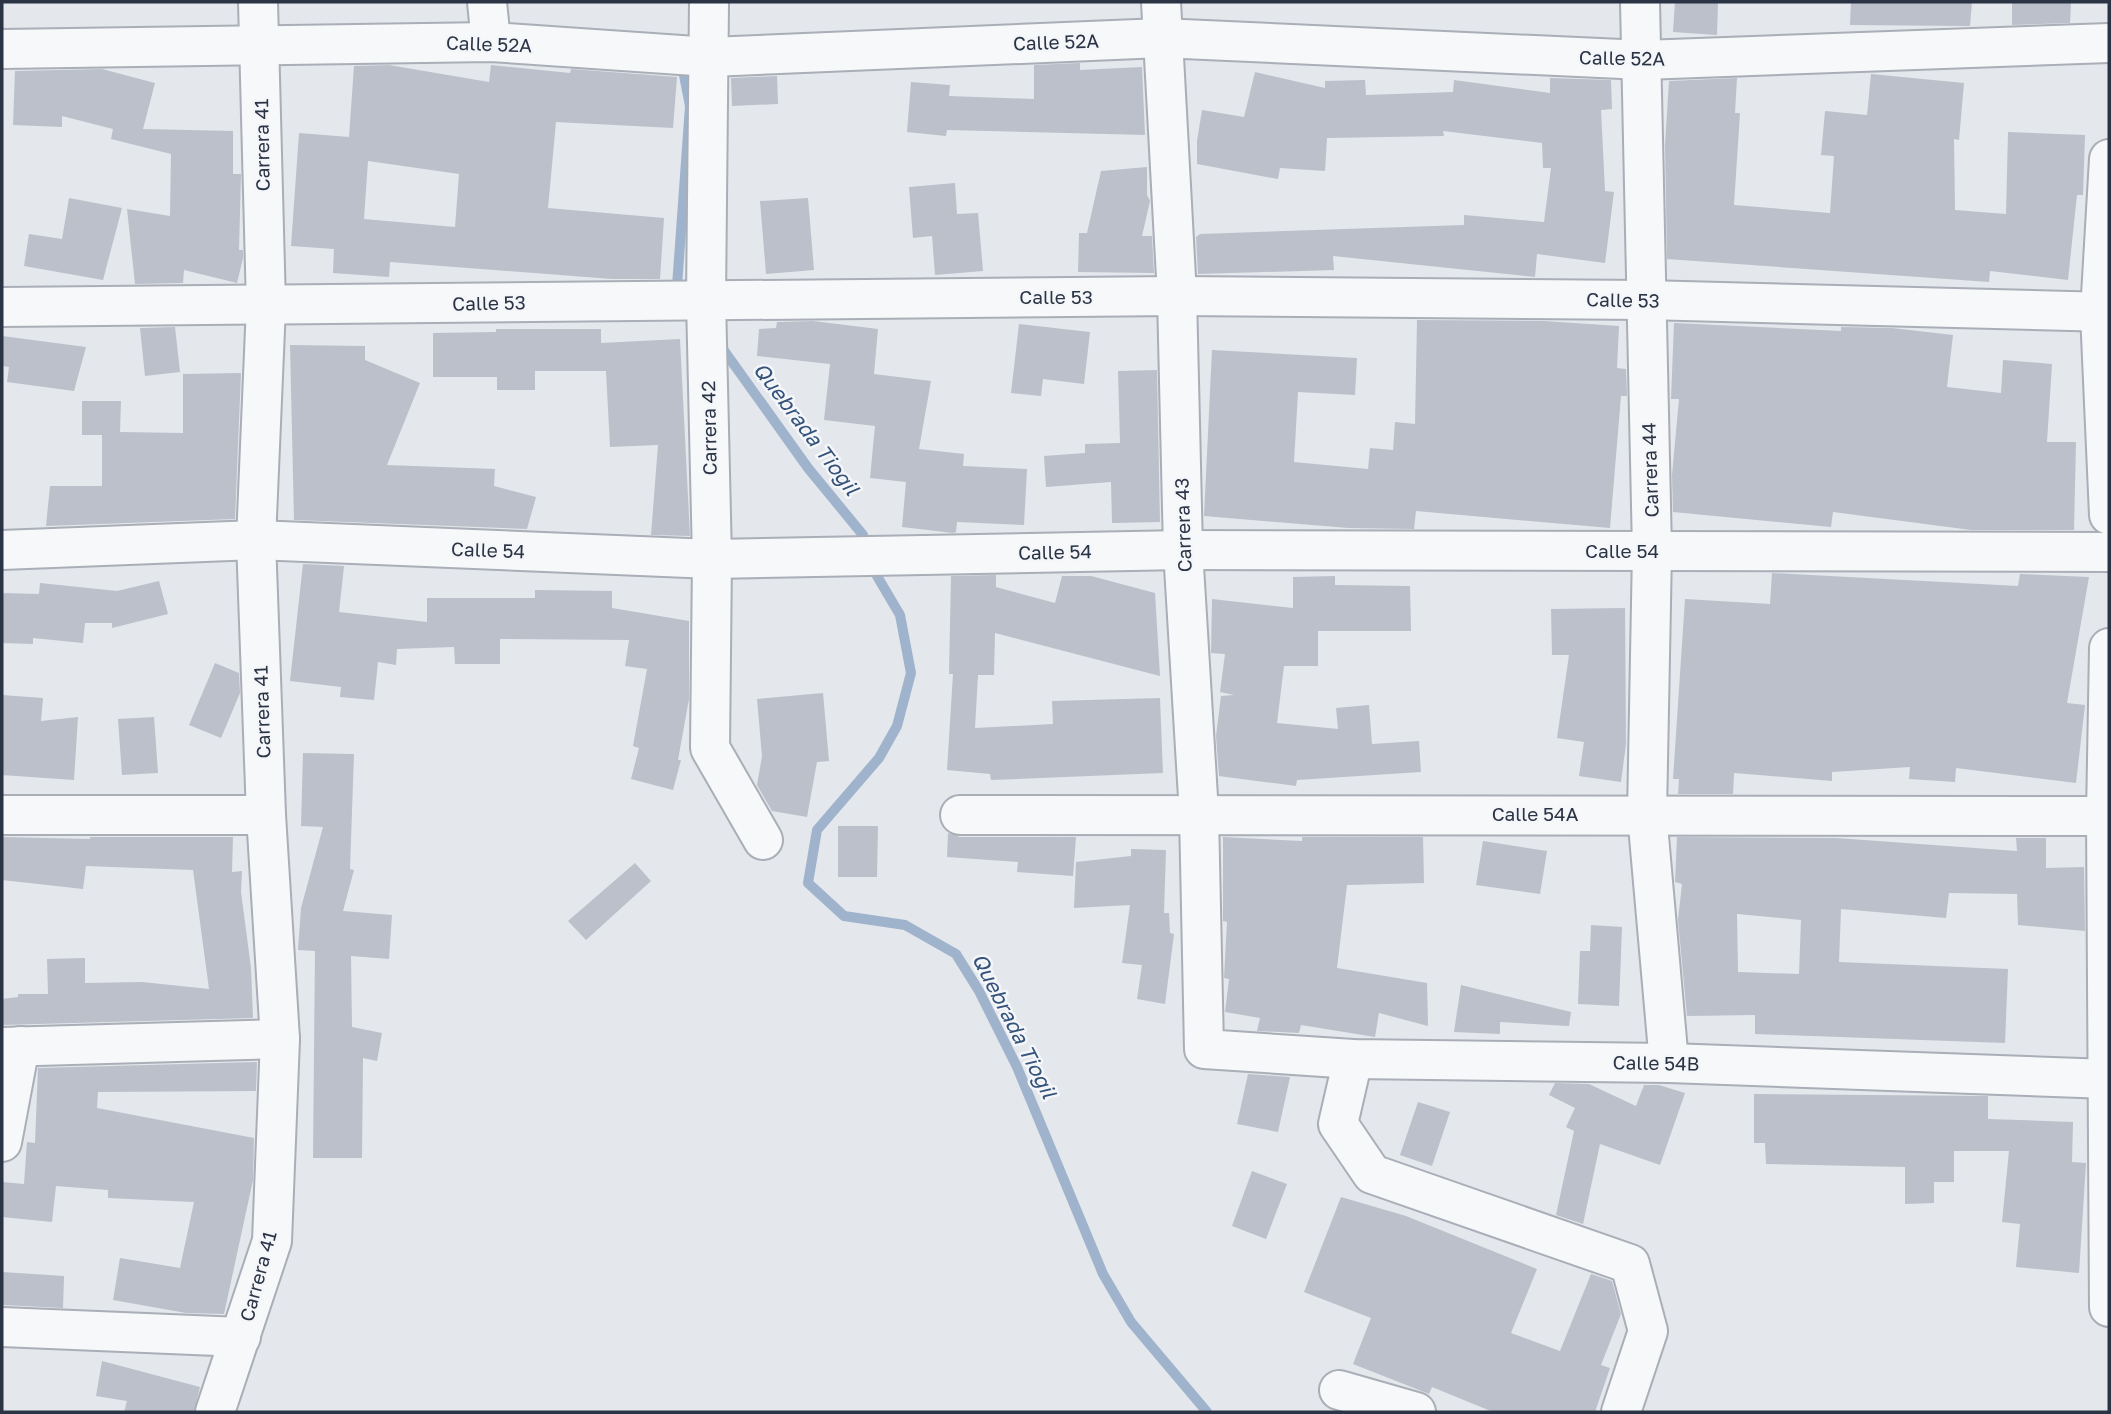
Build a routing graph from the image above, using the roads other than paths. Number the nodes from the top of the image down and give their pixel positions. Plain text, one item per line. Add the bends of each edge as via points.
1 (257, 2) edge
2 (487, 2) edge
3 (709, 2) edge
4 (1640, 2) edge
5 (1161, 20) edge
6 (491, 42) junction
7 (2109, 43) edge
8 (260, 44) junction
9 (2, 49) edge
10 (710, 57) junction
11 (1643, 60) junction
12 (2109, 159) edge
13 (1177, 296) junction
14 (706, 300) junction
15 (1645, 300) junction
16 (266, 306) junction
17 (2, 307) edge
18 (2105, 313) edge
19 (2109, 515) edge
20 (256, 540) junction
21 (2, 550) edge
22 (1183, 550) junction
23 (1652, 551) junction
24 (2109, 552) edge
25 (712, 559) junction
26 (2109, 648) edge
27 (1199, 814) junction
28 (1647, 814) junction
29 (2, 815) edge
30 (266, 815) junction
31 (960, 816) dead end
32 (2108, 816) edge
33 (763, 840) dead end
34 (280, 1038) junction
35 (11, 1046) edge
36 (1204, 1049) joint
37 (1353, 1059) junction
38 (1669, 1063) junction
39 (2109, 1079) edge
40 (2, 1142) edge
41 (2108, 1307) edge
42 (2, 1327) edge
43 (241, 1337) junction
44 (1339, 1390) dead end
45 (215, 1412) edge
46 (1416, 1412) edge
47 (1621, 1412) edge

1 - 8 street, Carrera 41
2 - 6 street
3 - 10 street, Carrera 42
4 - 11 street, Carrera 44
5 - 10 street, Calle 52A
5 - 11 street, Calle 52A
5 - 13 street, Carrera 43
6 - 8 street, Calle 52A
6 - 10 street, Calle 52A
7 - 11 street, Calle 52A
8 - 9 street, Calle 52A
8 - 16 street, Carrera 41
10 - 14 street, Carrera 42
11 - 15 street, Carrera 44
12 - 18 street
13 - 14 street, Calle 53
13 - 15 street, Calle 53
13 - 22 street, Carrera 43
14 - 16 street, Calle 53
14 - 25 street, Carrera 42
15 - 18 street, Calle 53
15 - 23 street, Carrera 44
16 - 17 street, Calle 53
16 - 20 street, Carrera 41
18 - 19 street
20 - 21 street, Calle 54
20 - 25 street, Calle 54
20 - 30 street, Carrera 41
22 - 23 street, Calle 54
22 - 25 street, Calle 54
22 - 27 street, Carrera 43
23 - 24 street, Calle 54
23 - 28 street, Carrera 44
25 - 33 street, Carrera 42 via 710,748
26 - 32 street
27 - 28 street, Calle 54A
27 - 31 street, Calle 54A
27 - 36 street, Carrera 43
28 - 32 street, Calle 54A
28 - 38 street, Carrera 44
29 - 30 street
30 - 34 street, Carrera 41
32 - 39 street
34 - 35 street
34 - 43 street, Carrera 41 via 272,1241
35 - 40 street
36 - 37 street, Calle 54B
37 - 38 street, Calle 54B
37 - 47 street via 1338,1124 1372,1174 1630,1264 1648,1331
38 - 39 street, Calle 54B
39 - 41 street
42 - 43 street
43 - 45 street, Carrera 41
44 - 46 street

